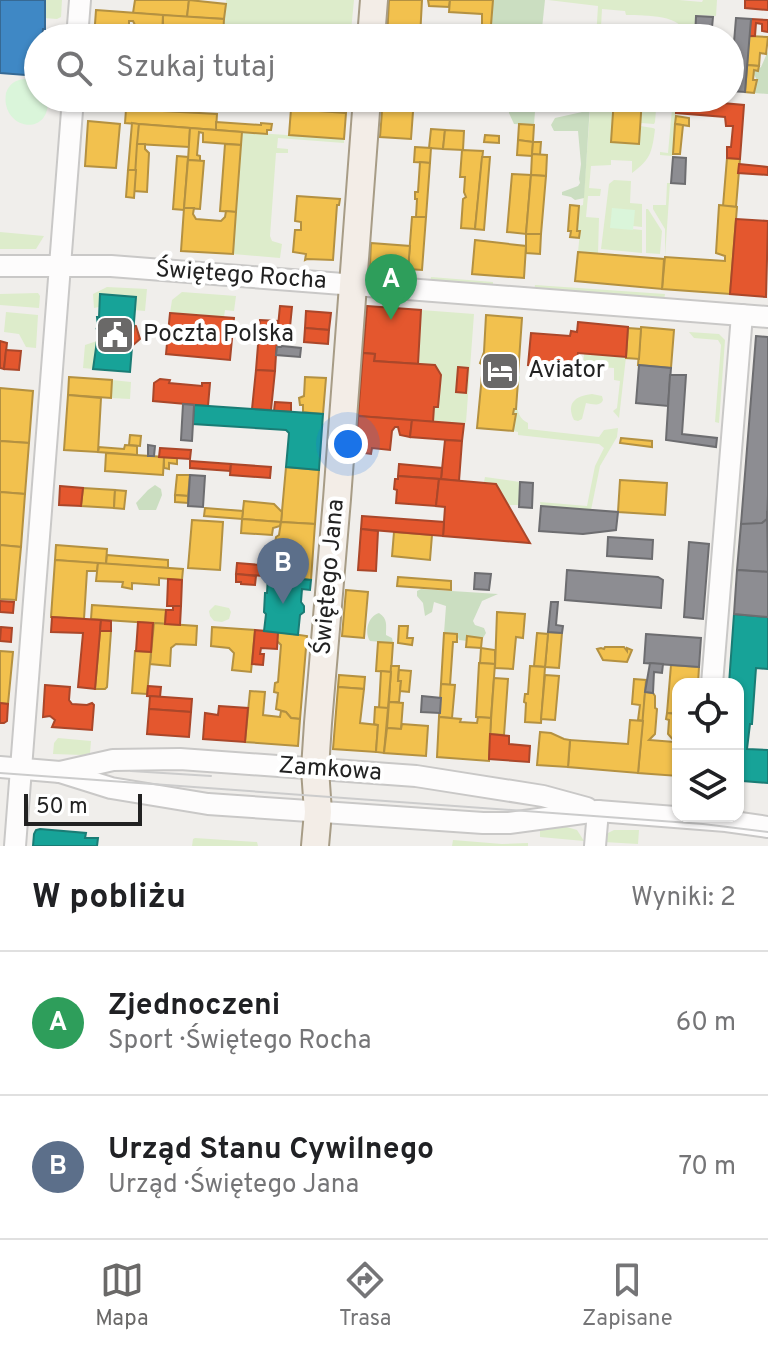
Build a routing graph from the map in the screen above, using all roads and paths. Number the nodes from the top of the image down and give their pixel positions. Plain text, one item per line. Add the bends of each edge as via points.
1 (80, 0) edge
2 (374, 0) edge
3 (78, 24) edge
4 (372, 24) edge
5 (72, 112) edge
6 (366, 112) edge
7 (60, 265) junction
8 (0, 266) edge
9 (353, 285) junction
10 (742, 315) junction
11 (768, 317) edge
12 (712, 678) edge
13 (0, 767) edge
14 (22, 769) junction
15 (315, 769) junction
16 (60, 772) junction
17 (598, 811) junction
18 (318, 812) junction
19 (672, 816) edge
20 (731, 822) edge
21 (768, 827) edge
22 (15, 846) edge
23 (315, 846) edge
24 (595, 846) edge

1 - 3 street
2 - 4 main road
5 - 7 street
6 - 9 main road, Świętego Jana
7 - 8 street, Świętego Rocha
7 - 9 street, Świętego Rocha
7 - 14 street
9 - 10 street, Świętego Rocha
9 - 15 main road, Świętego Jana
10 - 11 street, Świętego Rocha
10 - 12 street
13 - 14 street, Zamkowa
14 - 16 street, Zamkowa
14 - 22 street
15 - 16 street, Zamkowa via 144,758
15 - 17 street, Zamkowa via 441,779
15 - 18 main road, Świętego Jana
16 - 18 street, Zamkowa via 111,788 192,802
17 - 18 street, Zamkowa via 509,823
17 - 19 street, Zamkowa
17 - 24 street
18 - 23 main road, Świętego Jana
20 - 21 street, Zamkowa

